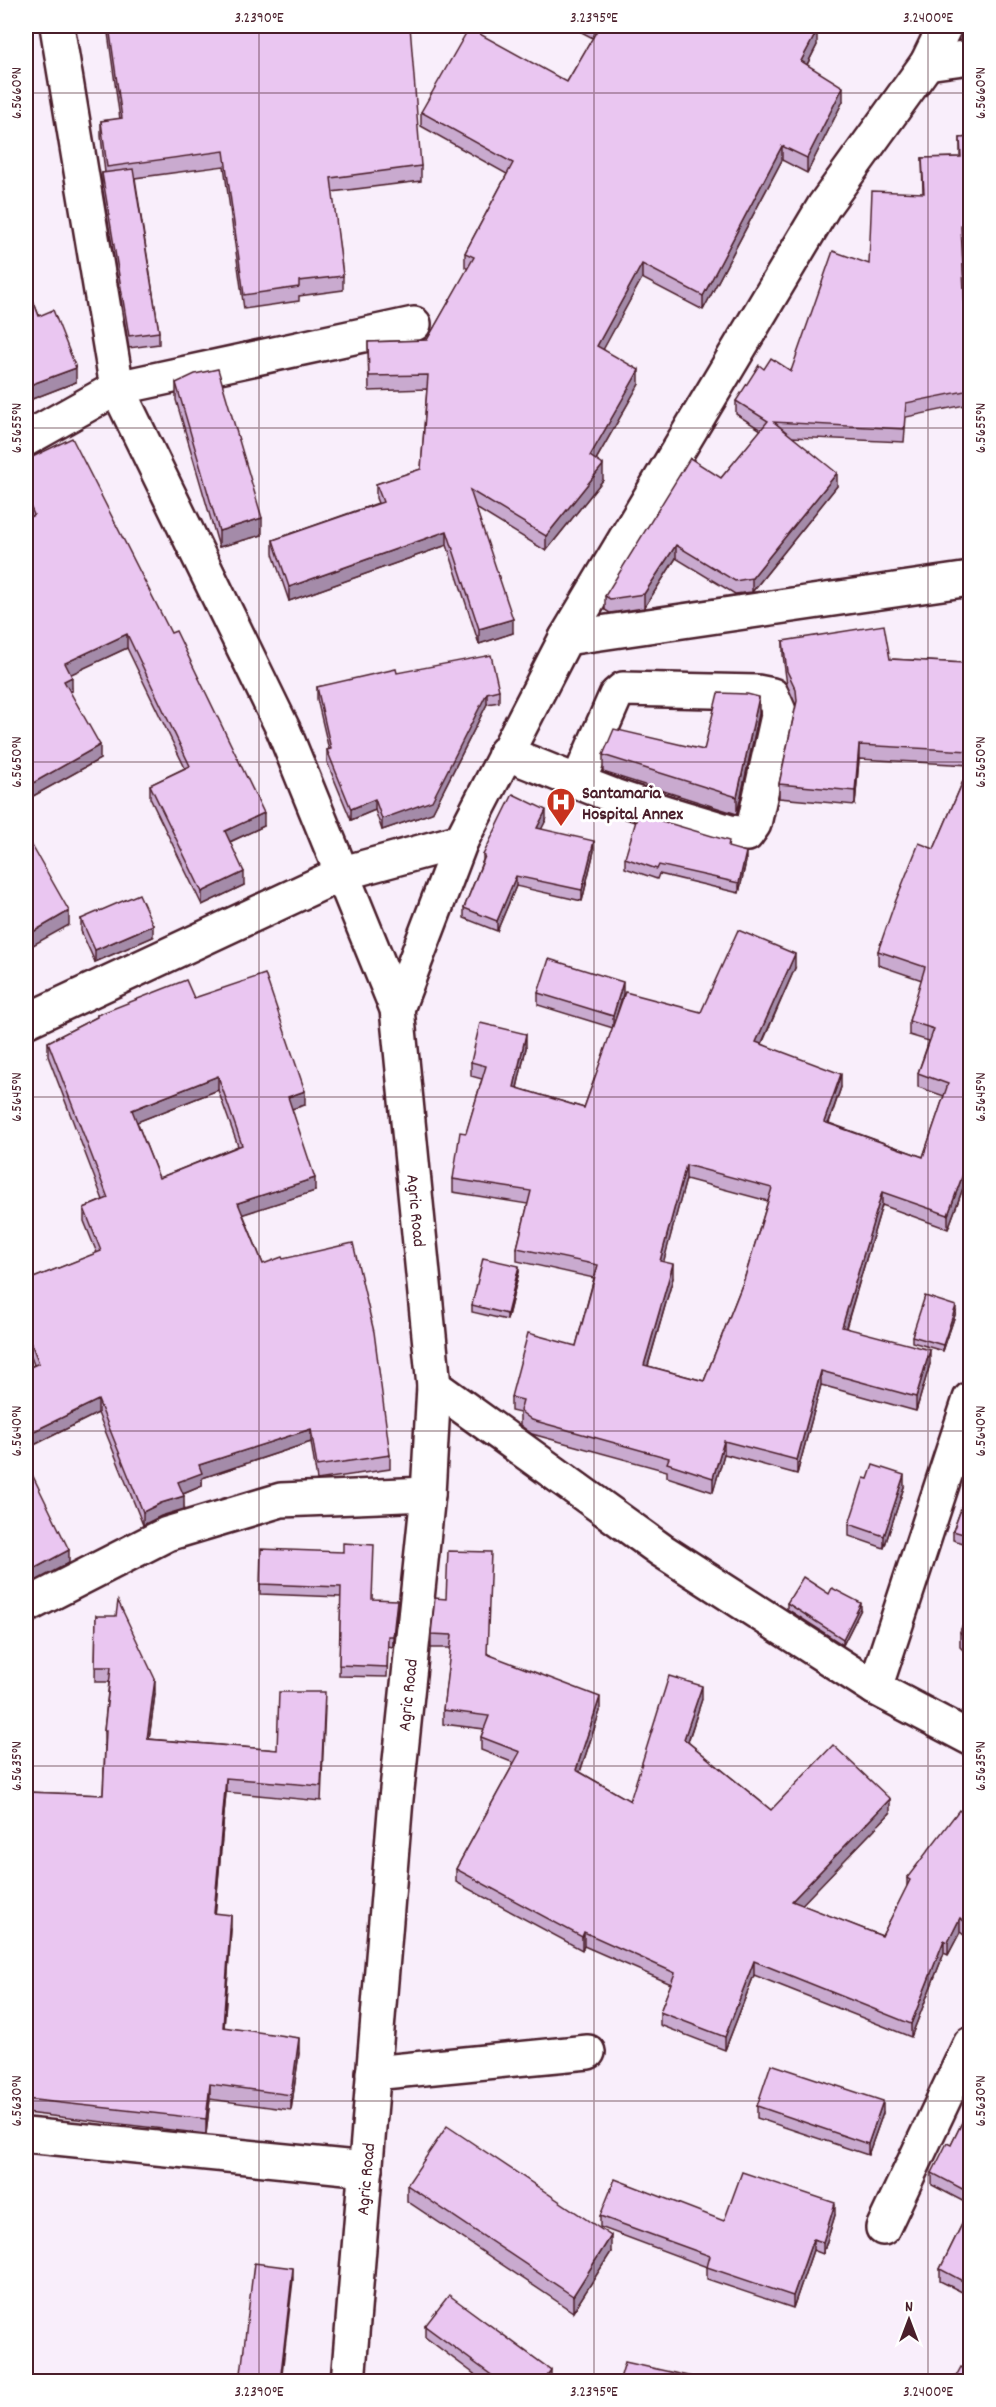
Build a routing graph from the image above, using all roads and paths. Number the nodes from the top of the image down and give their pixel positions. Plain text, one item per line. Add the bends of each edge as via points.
1 (57, 26) edge
2 (945, 26) edge
3 (970, 57) edge
4 (927, 63) junction
5 (414, 324) dead end
6 (117, 388) junction
7 (26, 440) edge
8 (970, 579) edge
9 (566, 638) junction
10 (506, 753) junction
11 (578, 782) junction
12 (461, 841) junction
13 (344, 873) junction
14 (397, 1009) junction
15 (26, 1021) edge
16 (434, 1386) junction
17 (970, 1399) edge
18 (429, 1494) junction
19 (26, 1606) edge
20 (875, 1688) junction
21 (970, 1738) edge
22 (970, 2044) edge
23 (588, 2052) dead end
24 (373, 2073) junction
25 (26, 2135) edge
26 (366, 2169) junction
27 (883, 2228) dead end
28 (348, 2382) edge

1 - 6 street
2 - 4 street
3 - 4 street
4 - 9 street via 824,206
5 - 6 street
6 - 7 street
6 - 13 street via 283,729
8 - 9 street
9 - 10 street
10 - 11 street
10 - 12 street
11 - 11 street via 616,694 623,688 757,692 772,695 779,711 754,824 747,834 730,832
12 - 13 street
12 - 14 street
13 - 14 street
13 - 15 street
14 - 16 street, Agric Road
16 - 18 street, Agric Road
16 - 20 street via 661,1550
17 - 20 street
18 - 19 street via 281,1500 167,1534
18 - 24 street, Agric Road via 396,1799
20 - 21 street
22 - 27 street
23 - 24 street
24 - 26 street, Agric Road
25 - 26 street
26 - 28 street, Agric Road

